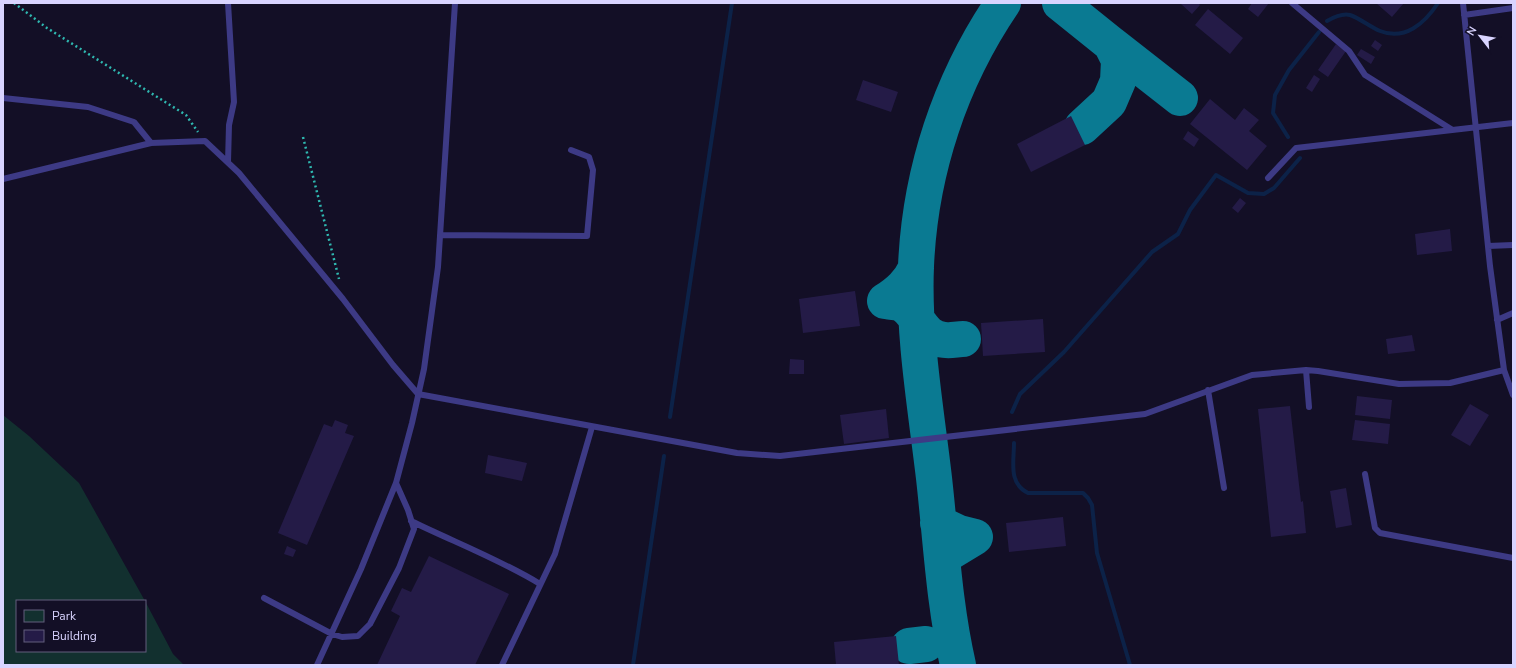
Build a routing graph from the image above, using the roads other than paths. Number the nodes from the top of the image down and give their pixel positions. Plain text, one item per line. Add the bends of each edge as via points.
1 (228, 3) edge
2 (455, 3) edge
3 (1292, 3) edge
4 (1463, 3) edge
5 (1513, 8) edge
6 (1464, 15) junction
7 (3, 98) edge
8 (1513, 122) edge
9 (1476, 126) junction
10 (1451, 129) junction
11 (151, 143) junction
12 (571, 150) dead end
13 (228, 162) junction
14 (1268, 178) dead end
15 (3, 179) edge
16 (440, 235) junction
17 (1513, 245) edge
18 (1488, 246) junction
19 (1513, 313) edge
20 (1497, 320) junction
21 (1306, 370) junction
22 (1504, 370) junction
23 (1208, 390) junction
24 (418, 394) junction
25 (1513, 394) edge
26 (1309, 407) dead end
27 (592, 427) junction
28 (1365, 474) dead end
29 (396, 483) junction
30 (1224, 488) dead end
31 (411, 521) junction
32 (1513, 558) edge
33 (540, 584) junction
34 (264, 598) dead end
35 (332, 634) junction
36 (317, 665) edge
37 (502, 665) edge

1 - 13 lane via 234,102 229,125
2 - 16 lane
3 - 10 lane via 1349,51 1364,74
4 - 6 lane
5 - 6 lane
6 - 9 lane
7 - 11 lane via 88,107 134,122
8 - 9 lane
9 - 10 lane
9 - 18 lane
10 - 14 lane via 1296,148
11 - 13 lane via 204,141
11 - 15 lane
12 - 16 lane via 589,157 593,170 587,236
13 - 24 lane via 343,299
16 - 24 lane via 438,267
17 - 18 lane
18 - 20 lane
19 - 20 lane
20 - 22 lane
21 - 22 lane via 1398,384 1450,383
21 - 23 lane via 1252,375
21 - 26 lane
22 - 25 lane
23 - 27 lane via 1145,414 780,456 737,453
23 - 30 lane
24 - 27 lane
24 - 29 lane
27 - 33 lane via 555,554
28 - 32 lane via 1375,528 1380,532
29 - 31 lane
29 - 35 lane
31 - 33 lane via 511,566
31 - 35 lane via 414,529 370,624 358,636 342,637
33 - 37 lane
34 - 35 lane
35 - 36 lane

